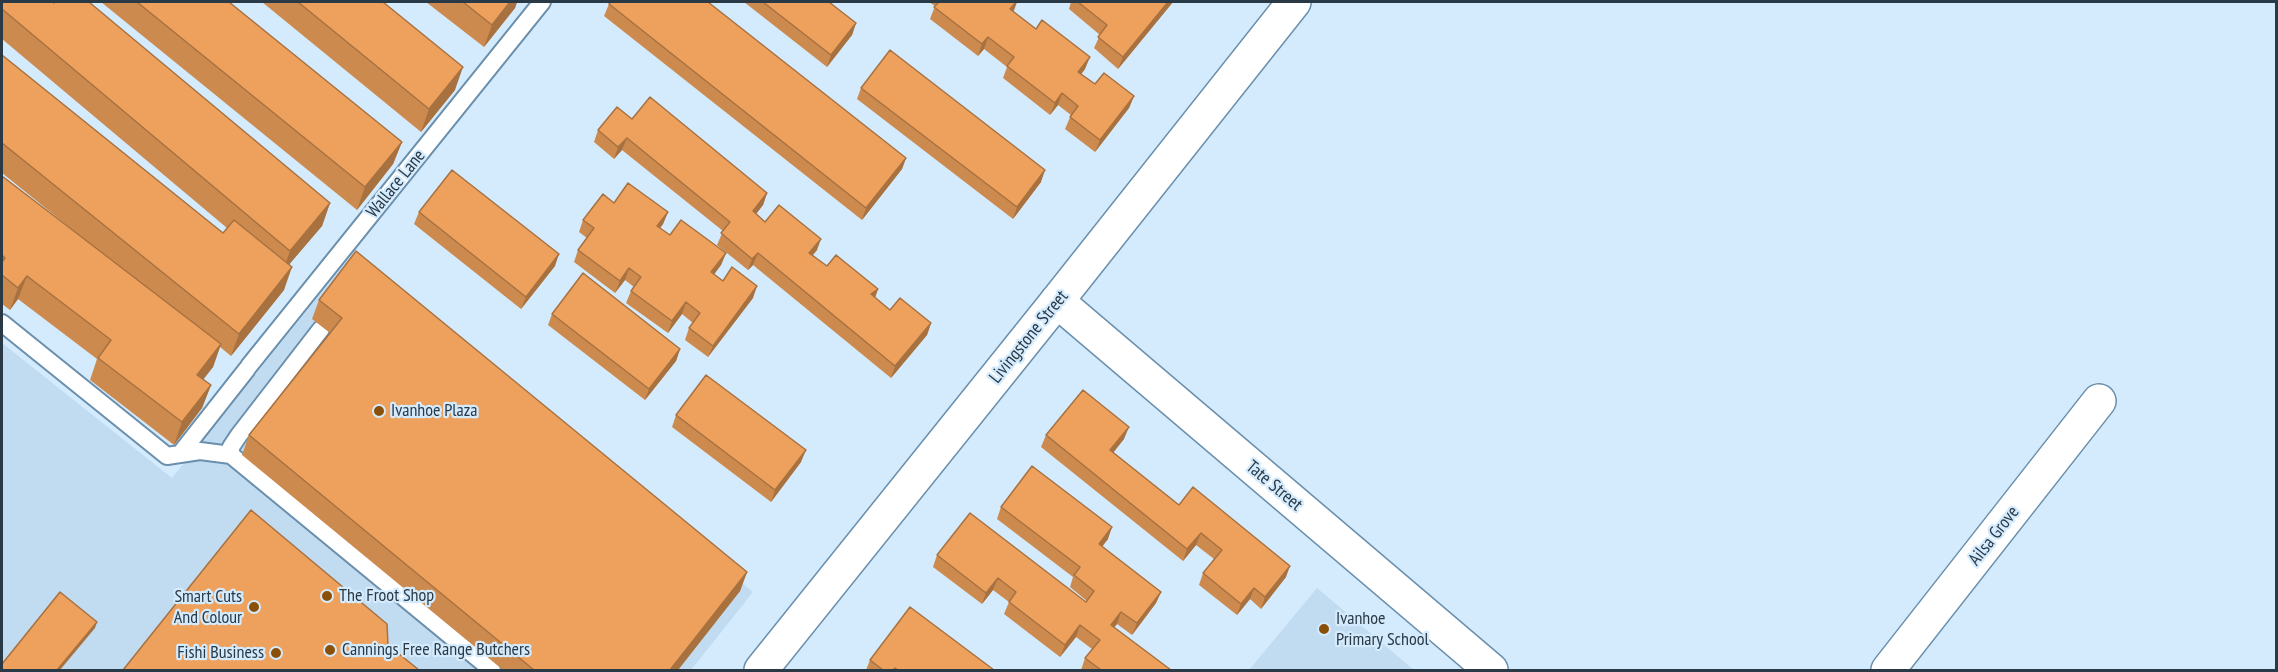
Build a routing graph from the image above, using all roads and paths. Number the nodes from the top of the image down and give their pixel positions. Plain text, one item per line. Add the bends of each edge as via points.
1 (542, 2) edge
2 (1286, 4) edge
3 (1057, 301) junction
4 (2, 323) edge
5 (321, 329) edge
6 (2099, 400) dead end
7 (180, 454) junction
8 (231, 455) junction
9 (492, 670) edge
10 (761, 670) edge
11 (1491, 670) edge
12 (1888, 670) edge

1 - 7 lane, Wallace Lane
2 - 3 street, Livingstone Street
3 - 10 street, Livingstone Street
3 - 11 street, Tate Street
4 - 7 lane via 167,456
5 - 8 lane via 239,435
6 - 12 street, Ailsa Grove
7 - 8 lane via 200,451
8 - 9 lane

